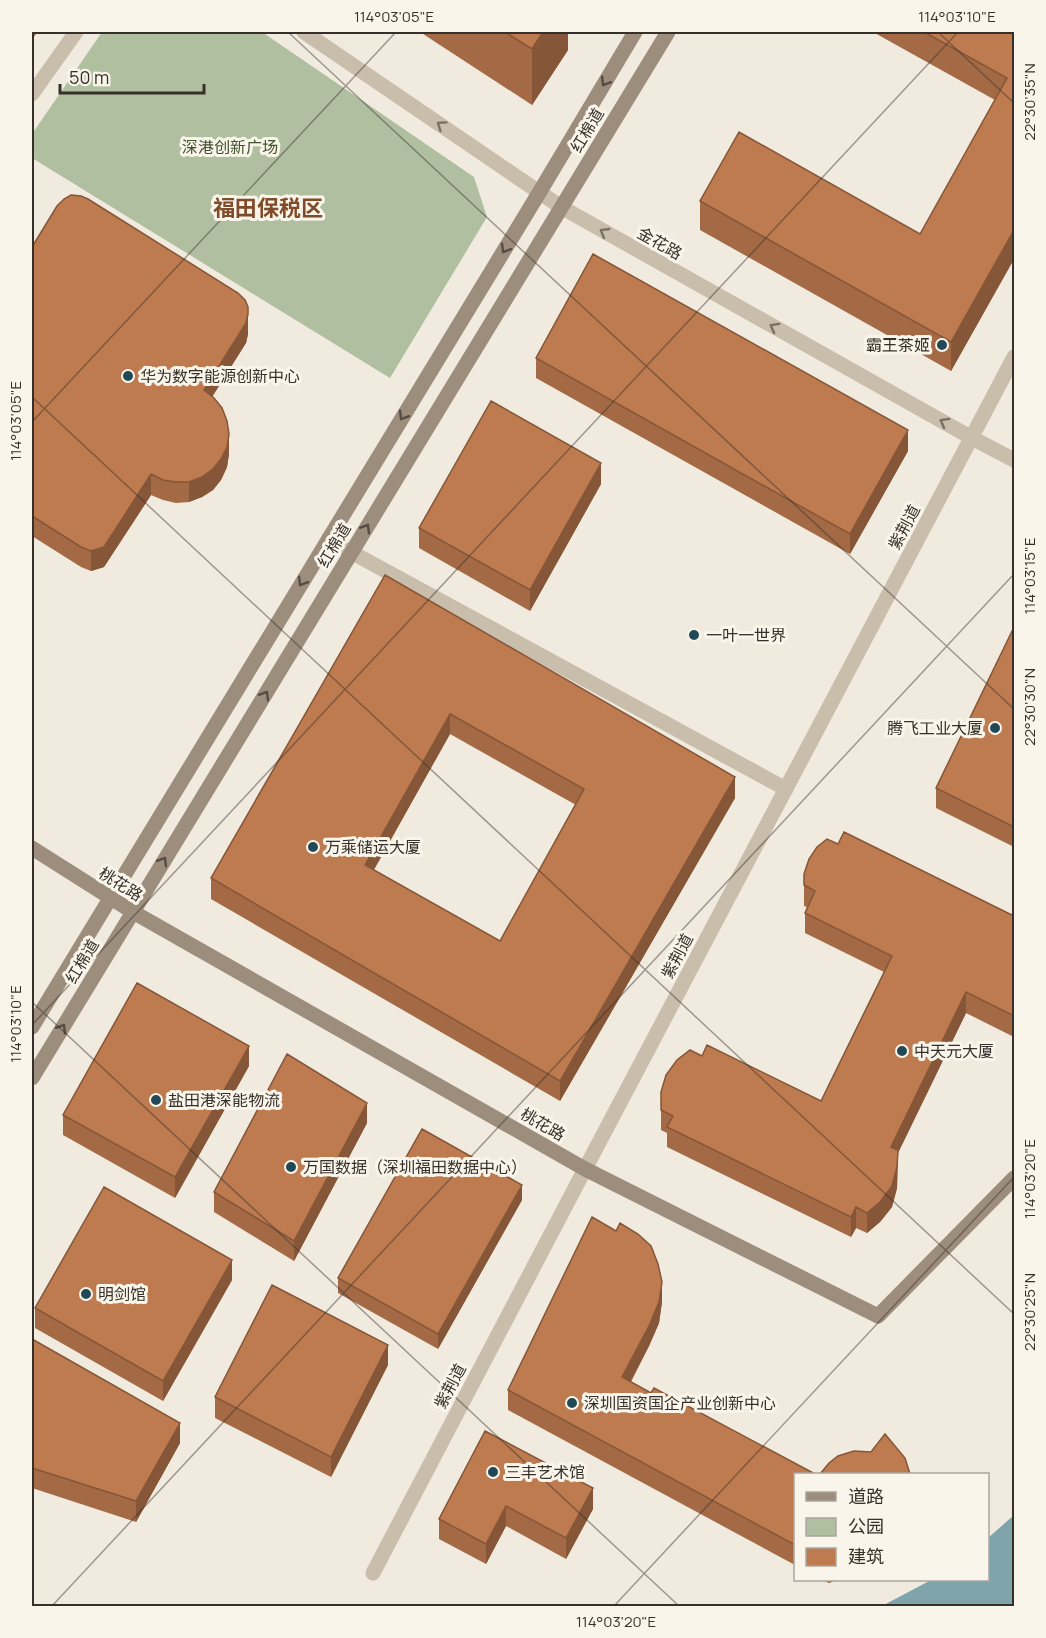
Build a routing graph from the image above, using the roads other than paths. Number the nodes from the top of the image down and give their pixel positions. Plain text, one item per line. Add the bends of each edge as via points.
1 (76, 32) edge
2 (304, 32) edge
3 (635, 32) edge
4 (668, 32) edge
5 (32, 94) edge
6 (539, 193) junction
7 (561, 207) junction
8 (1014, 357) edge
9 (972, 438) junction
10 (1014, 460) edge
11 (329, 538) junction
12 (351, 552) junction
13 (786, 789) junction
14 (32, 848) edge
15 (110, 898) junction
16 (133, 912) junction
17 (32, 1027) edge
18 (32, 1078) edge
19 (585, 1169) junction
20 (1014, 1178) edge
21 (373, 1573) dead end

1 - 5 street
6 -> 2 street, 金花路
3 -> 6 main road, 红棉道
4 - 7 main road, 红棉道
6 - 7 street, 金花路
6 -> 11 main road, 红棉道
9 -> 7 street, 金花路
12 -> 7 main road, 红棉道
8 - 9 street, 紫荆道
9 - 10 street, 金花路
9 - 13 street, 紫荆道
11 - 12 street
11 -> 15 main road, 红棉道
12 - 13 street
16 -> 12 main road, 红棉道
13 - 19 street, 紫荆道
14 - 15 main road, 桃花路
15 - 16 main road, 桃花路
15 - 17 main road, 红棉道
18 -> 16 main road, 红棉道
16 - 19 main road, 桃花路
19 - 20 main road, 桃花路 via 878,1316
19 - 21 street, 紫荆道

